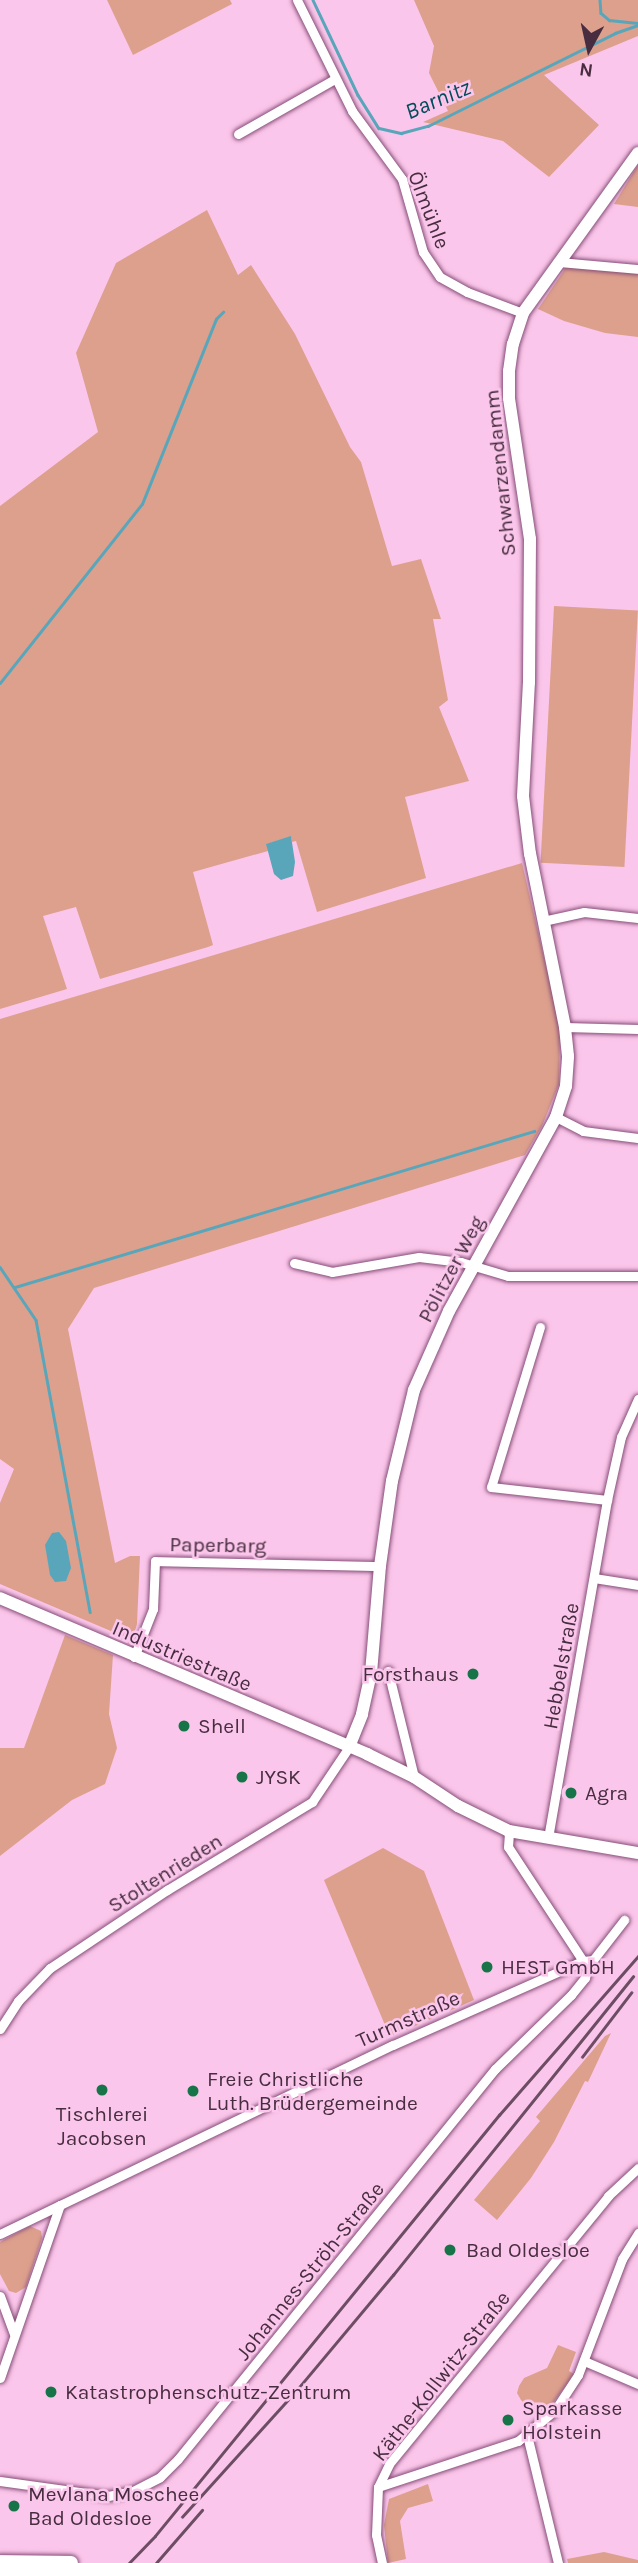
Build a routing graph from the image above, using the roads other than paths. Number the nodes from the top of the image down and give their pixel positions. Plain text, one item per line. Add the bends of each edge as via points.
1 (297, 0) edge
2 (335, 79) junction
3 (238, 134) dead end
4 (638, 153) edge
5 (558, 262) junction
6 (638, 269) edge
7 (523, 313) junction
8 (526, 744) joint
9 (638, 918) edge
10 (543, 922) junction
11 (565, 1027) junction
12 (638, 1029) edge
13 (556, 1117) junction
14 (638, 1138) edge
15 (295, 1263) dead end
16 (473, 1267) junction
17 (638, 1276) edge
18 (540, 1326) dead end
19 (638, 1399) edge
20 (607, 1500) junction
21 (380, 1566) junction
22 (594, 1578) junction
23 (638, 1585) edge
24 (0, 1598) edge
25 (134, 1657) junction
26 (388, 1671) dead end
27 (349, 1747) junction
28 (414, 1777) junction
29 (509, 1830) junction
30 (548, 1838) junction
31 (638, 1853) edge
32 (624, 1920) dead end
33 (583, 1961) junction
34 (0, 2029) edge
35 (638, 2168) edge
36 (60, 2205) junction
37 (638, 2233) edge
38 (0, 2234) edge
39 (0, 2297) edge
40 (14, 2334) junction
41 (584, 2361) junction
42 (0, 2378) edge
43 (638, 2384) edge
44 (527, 2435) junction
45 (0, 2481) edge
46 (378, 2487) junction
47 (558, 2560) edge
48 (0, 2562) edge
49 (71, 2563) edge
50 (382, 2563) edge

1 - 2 street, Ölmühle
2 - 3 street
2 - 7 street, Ölmühle via 352,111 402,179 423,252 440,277
4 - 5 main road, Schwarzendamm
5 - 6 street
5 - 7 main road, Schwarzendamm
7 - 8 main road, Schwarzendamm via 513,344 509,398 530,539
8 - 10 main road, Pölitzer Weg via 523,796
9 - 10 street via 584,912
10 - 11 main road, Pölitzer Weg
11 - 12 street
11 - 13 main road, Pölitzer Weg via 566,1086
13 - 14 street via 583,1131
13 - 16 main road, Pölitzer Weg
15 - 16 street via 332,1272 419,1257
16 - 17 street via 508,1276
16 - 21 main road, Pölitzer Weg via 414,1390 392,1481
18 - 20 street via 491,1487
19 - 20 street, Hebbelstraße via 621,1437
20 - 22 street, Hebbelstraße
21 - 25 street, Paperbarg via 155,1561 153,1609
21 - 27 main road, Pölitzer Weg via 371,1673
22 - 23 street
22 - 30 street, Hebbelstraße
24 - 25 main road, Industriestraße
25 - 27 main road, Industriestraße
26 - 28 street
27 - 28 main road
27 - 34 street, Stoltenrieden via 312,1802 50,1968 18,2001
28 - 29 main road via 458,1806
29 - 30 main road
29 - 33 street via 508,1847
30 - 31 main road
32 - 33 street, Turmstraße via 593,1960
33 - 36 street, Turmstraße via 393,2045
33 - 45 street, Johannes-Ströh-Straße via 585,1978 571,1996 495,2069 157,2479 108,2496
35 - 46 street, Käthe-Kollwitz-Straße via 608,2196 447,2391 389,2464
36 - 38 street, Turmstraße
36 - 40 street
37 - 41 street via 622,2259
39 - 40 street
40 - 42 street
41 - 43 street
41 - 44 street via 563,2402
44 - 46 street via 482,2455
44 - 47 street
46 - 50 street, Käthe-Kollwitz-Straße via 376,2535
48 - 49 main road

